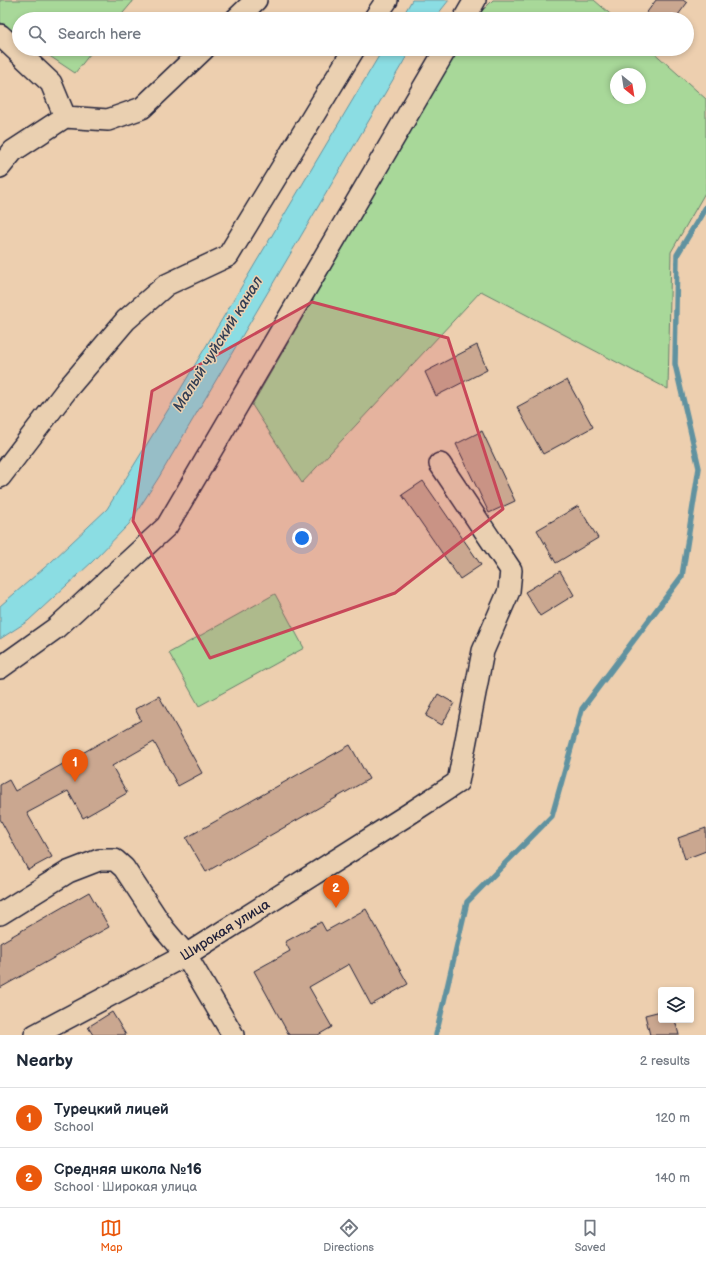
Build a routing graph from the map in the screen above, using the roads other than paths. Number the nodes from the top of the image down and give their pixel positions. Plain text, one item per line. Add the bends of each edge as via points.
1 (256, 0) edge
2 (387, 0) edge
3 (475, 0) edge
4 (243, 12) edge
5 (379, 12) edge
6 (468, 12) edge
7 (0, 35) edge
8 (12, 46) edge
9 (22, 56) edge
10 (197, 56) edge
11 (350, 56) edge
12 (442, 56) edge
13 (65, 117) junction
14 (0, 167) edge
15 (440, 464) dead end
16 (0, 477) edge
17 (0, 668) edge
18 (0, 914) edge
19 (186, 955) junction
20 (35, 1035) edge
21 (233, 1035) edge

1 - 4 street
2 - 5 street
3 - 6 street
7 - 8 street
9 - 13 street via 51,83
10 - 13 street via 142,108 108,120
11 - 16 street via 228,256 166,285 126,320 69,387
12 - 17 street via 167,526 56,628
13 - 14 street via 13,151
15 - 19 street, Широкая улица via 511,570 509,591 483,651 458,782
18 - 19 street via 68,872 99,860 115,860 124,868 164,929
19 - 20 street, Широкая улица
19 - 21 street

